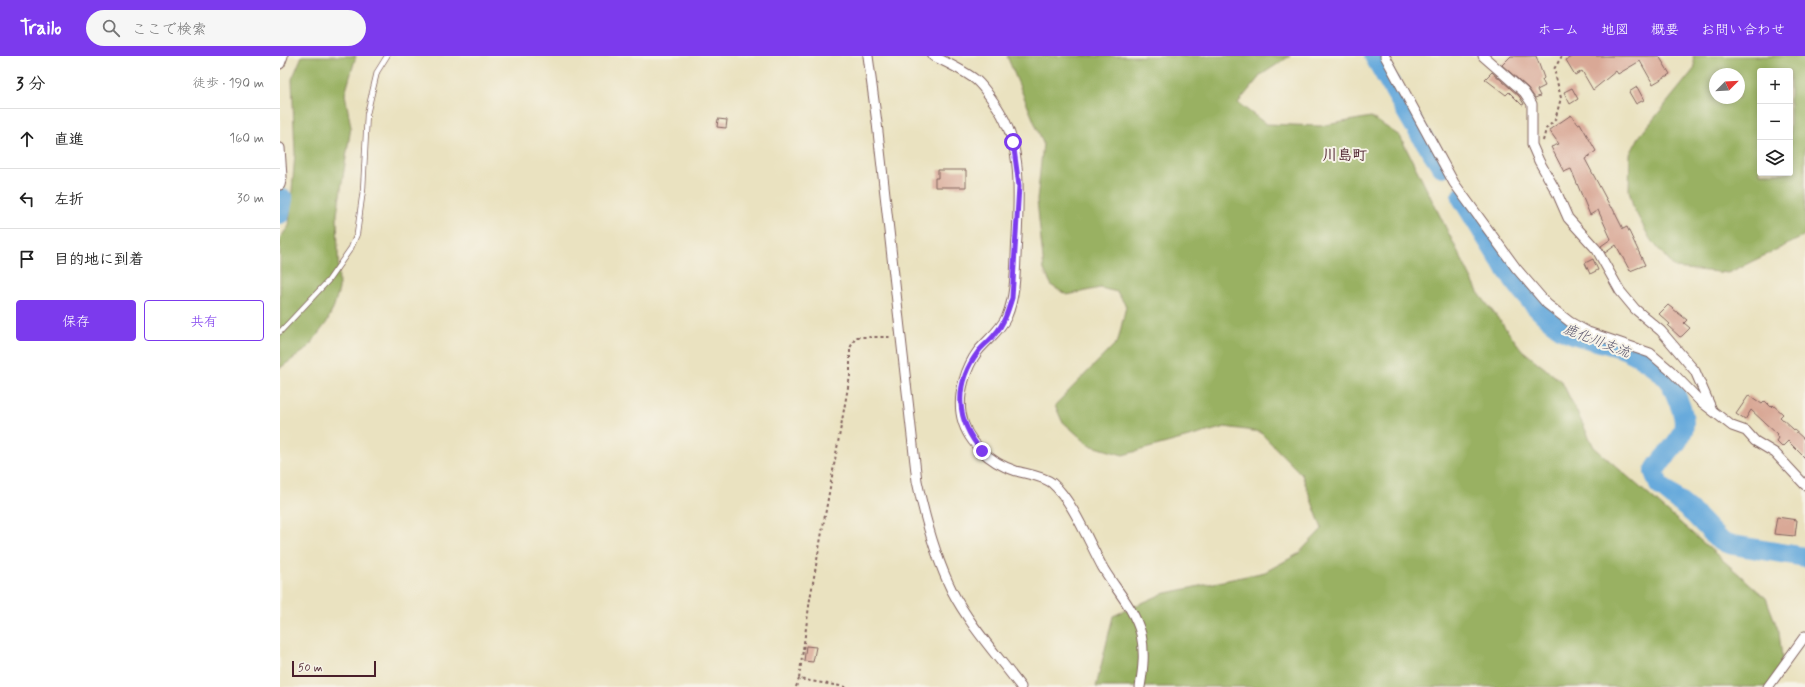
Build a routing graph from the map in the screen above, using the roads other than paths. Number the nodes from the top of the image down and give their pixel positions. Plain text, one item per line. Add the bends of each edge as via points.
1 (283, 56) edge
2 (387, 56) edge
3 (868, 56) edge
4 (933, 56) edge
5 (1385, 56) edge
6 (1483, 56) edge
7 (280, 64) edge
8 (280, 148) edge
9 (280, 183) edge
10 (280, 332) edge
11 (1713, 411) junction
12 (1805, 485) edge
13 (1805, 636) edge
14 (1021, 687) edge
15 (1140, 687) edge
16 (1768, 687) edge

1 - 7 street
2 - 10 lane via 377,72 367,114 357,234 328,281
3 - 14 street via 917,481 926,523 936,555 961,606
4 - 15 street via 955,66 986,90 1010,132 1018,168 1012,298 1001,326 978,352 969,368 960,402 962,419 973,441 988,456 1014,470 1051,482 1064,498 1137,622 1143,645
5 - 11 street via 1454,183 1516,268 1547,304 1588,332 1650,353
6 - 11 street via 1524,92 1532,104 1532,145 1568,218 1596,250 1620,291 1635,309 1661,331 1695,371
8 - 9 street
11 - 12 street via 1775,453
13 - 16 street

